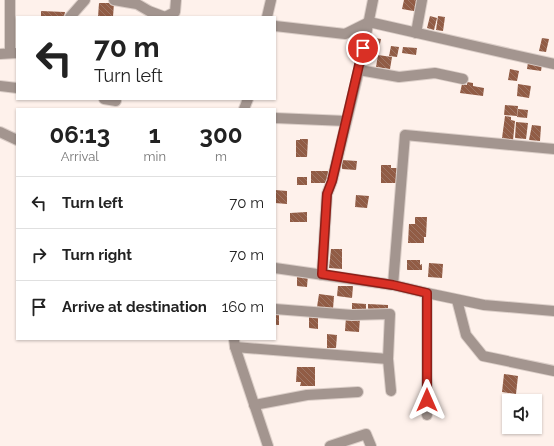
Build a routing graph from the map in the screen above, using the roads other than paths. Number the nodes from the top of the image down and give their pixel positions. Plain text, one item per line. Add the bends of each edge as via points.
1 (10, 0) edge
2 (86, 0) edge
3 (114, 0) edge
4 (149, 0) edge
5 (176, 0) edge
6 (271, 0) edge
7 (373, 0) edge
8 (422, 0) edge
9 (149, 14) edge
10 (71, 16) edge
11 (160, 16) edge
12 (167, 16) edge
13 (267, 16) edge
14 (369, 22) junction
15 (276, 26) edge
16 (416, 33) junction
17 (9, 53) edge
18 (554, 64) edge
19 (359, 70) junction
20 (462, 79) dead end
21 (0, 86) edge
22 (16, 88) edge
23 (110, 100) edge
24 (116, 101) dead end
25 (276, 118) edge
26 (346, 121) junction
27 (0, 132) edge
28 (16, 140) edge
29 (554, 149) edge
30 (276, 268) edge
31 (322, 274) junction
32 (393, 285) junction
33 (427, 293) junction
34 (457, 300) junction
35 (276, 309) edge
36 (554, 311) edge
37 (234, 343) edge
38 (388, 359) junction
39 (554, 371) edge
40 (391, 391) dead end
41 (358, 392) dead end
42 (254, 405) junction
43 (427, 416) dead end
44 (268, 446) edge
45 (333, 446) edge
46 (371, 446) edge

1 - 17 street
2 - 10 street
3 - 9 street via 137,4
4 - 9 street
5 - 12 street via 175,12
6 - 13 street
7 - 14 street
8 - 16 street
9 - 11 street
14 - 15 street via 345,34
14 - 16 street
14 - 19 street
16 - 18 street
19 - 20 street via 399,77 435,73
19 - 26 street
21 - 22 street
23 - 24 street
25 - 26 street
26 - 31 street via 327,194
27 - 28 street
29 - 32 street via 405,135
30 - 31 street
31 - 32 street
32 - 33 street
33 - 34 street
33 - 43 street
34 - 36 street
34 - 39 street via 466,334 483,356
35 - 38 street via 352,315 390,314
37 - 38 street
37 - 42 street
38 - 40 street
41 - 42 street via 307,395
42 - 44 street
45 - 46 street via 366,434

